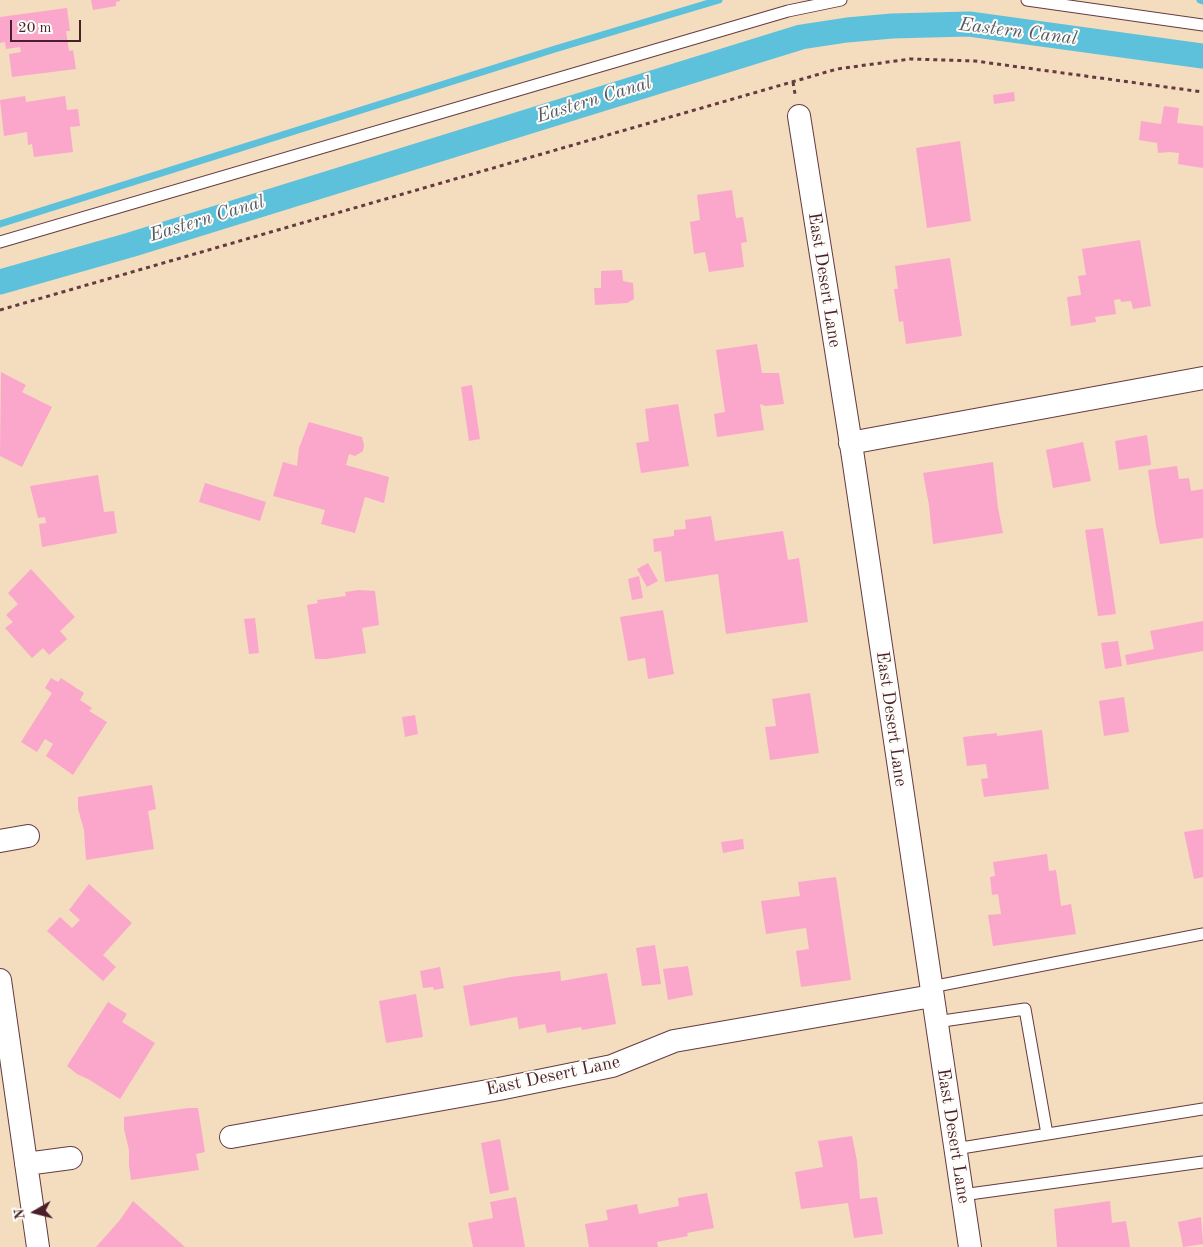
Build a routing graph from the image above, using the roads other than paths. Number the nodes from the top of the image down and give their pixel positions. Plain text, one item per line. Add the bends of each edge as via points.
1 (841, 0) edge
2 (1028, 0) edge
3 (1203, 25) edge
4 (799, 116) dead end
5 (0, 242) edge
6 (1203, 378) edge
7 (850, 443) junction
8 (28, 836) dead end
9 (0, 841) edge
10 (1203, 934) edge
11 (0, 980) edge
12 (931, 992) junction
13 (936, 1022) junction
14 (1203, 1109) edge
15 (1047, 1134) junction
16 (231, 1137) dead end
17 (955, 1149) junction
18 (71, 1158) dead end
19 (1203, 1162) edge
20 (26, 1164) junction
21 (962, 1195) junction
22 (38, 1247) edge
23 (970, 1247) edge

1 - 5 lane via 788,11
2 - 3 lane
4 - 7 street, East Desert Lane
6 - 7 street
7 - 12 street, East Desert Lane
8 - 9 street
10 - 12 lane
11 - 20 street
12 - 13 street, East Desert Lane
12 - 16 street, East Desert Lane via 674,1041 612,1066
13 - 15 lane via 1025,1009
13 - 17 street, East Desert Lane
14 - 15 lane
15 - 17 lane
17 - 21 street, East Desert Lane
18 - 20 street
19 - 21 lane
20 - 22 street
21 - 23 street, East Desert Lane

